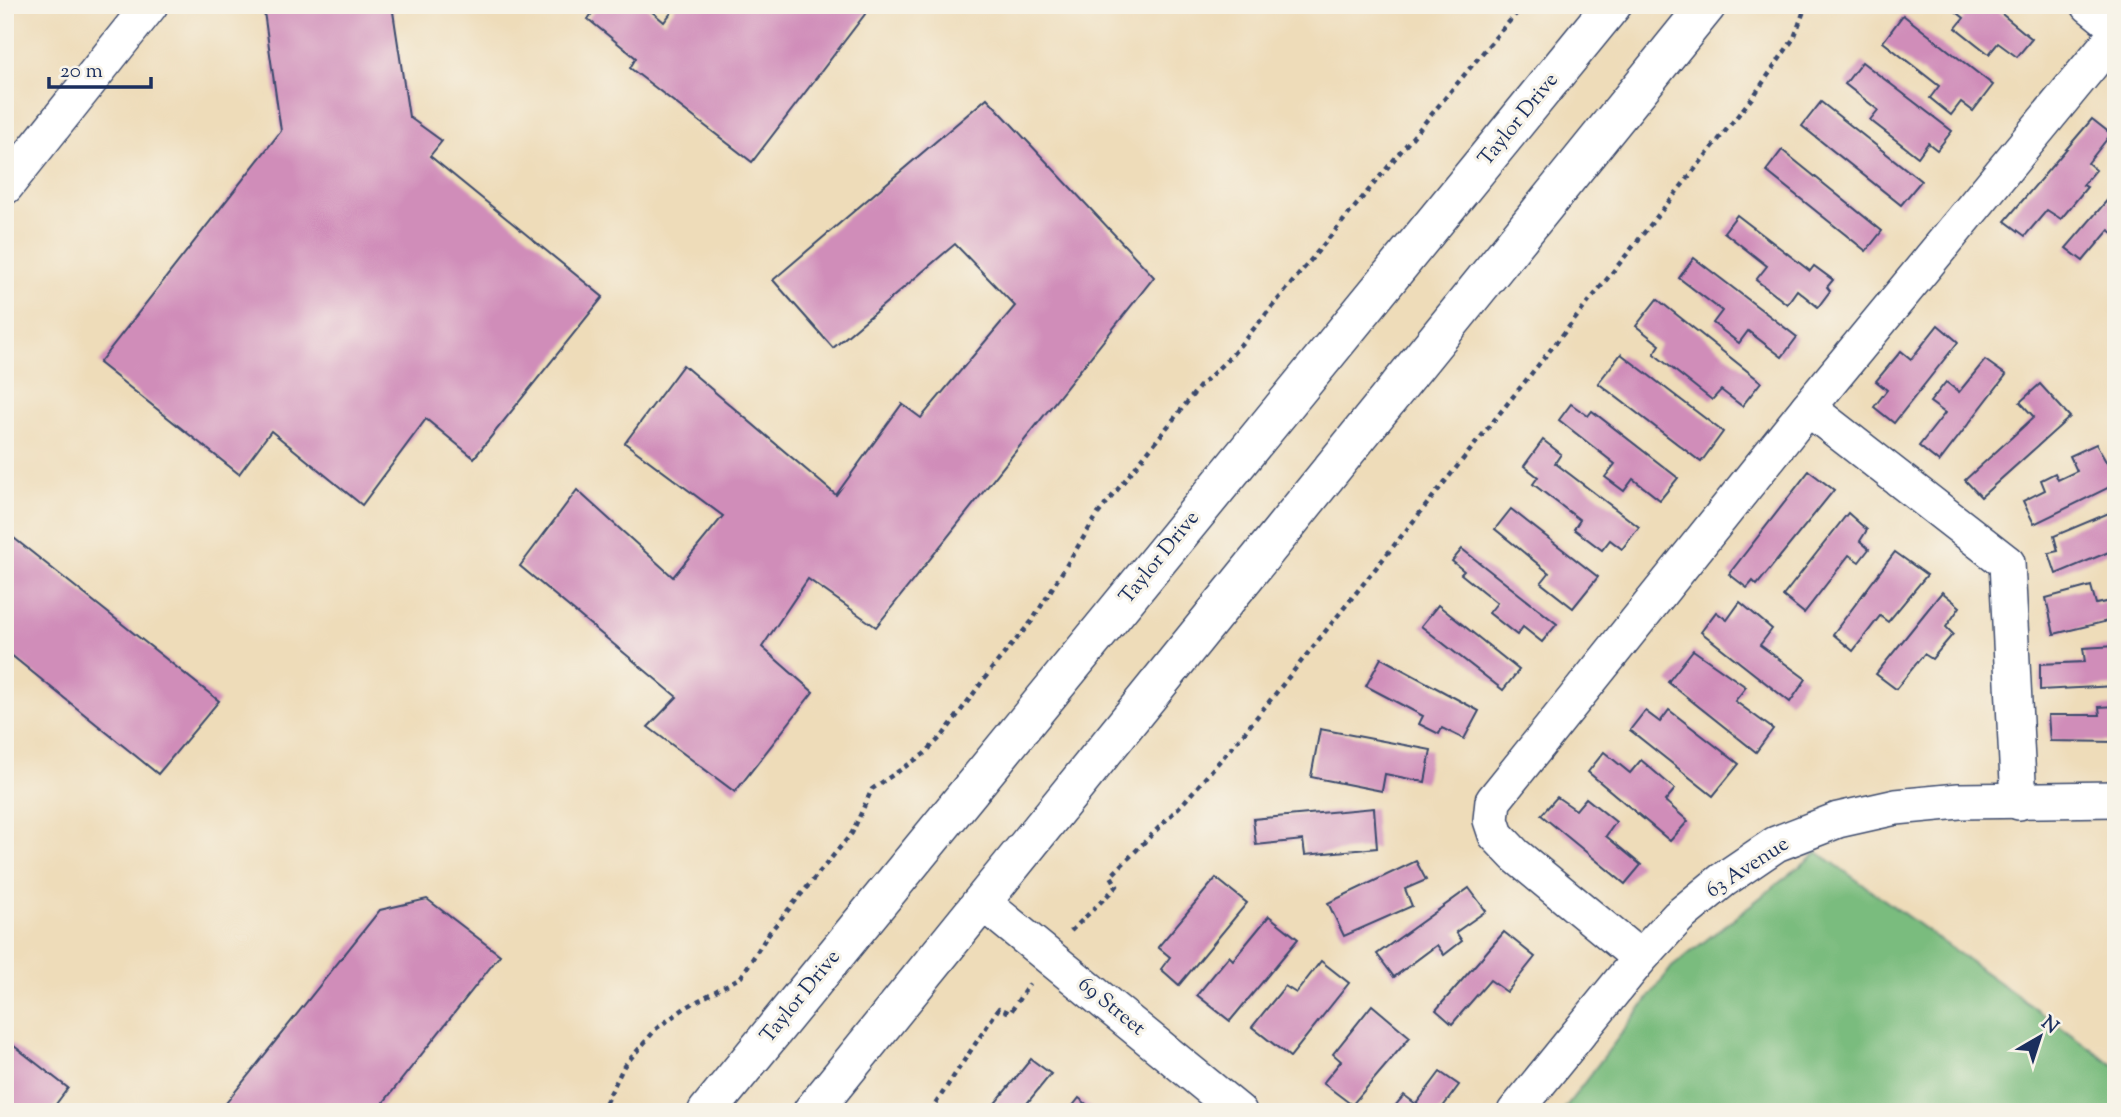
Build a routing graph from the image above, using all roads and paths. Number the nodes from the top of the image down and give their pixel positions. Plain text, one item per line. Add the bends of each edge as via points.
1 (150, 5) edge
2 (1524, 5) edge
3 (1612, 5) edge
4 (1707, 5) edge
5 (1806, 5) edge
6 (2089, 5) edge
7 (2116, 27) edge
8 (2116, 34) edge
9 (5, 187) edge
10 (1808, 408) junction
11 (2116, 799) edge
12 (2019, 802) junction
13 (982, 902) junction
14 (1071, 930) dead end
15 (1640, 958) junction
16 (1028, 985) dead end
17 (601, 1112) edge
18 (707, 1112) edge
19 (812, 1112) edge
20 (930, 1112) edge
21 (1239, 1112) edge
22 (1515, 1112) edge

1 - 9 street
2 - 17 path via 1231,355 1200,386 1098,514 1032,621 943,735 924,754 872,789 852,833 769,933 741,977 657,1028 624,1066
3 - 18 main road, Taylor Drive
4 - 13 main road
5 - 14 path via 1794,38 1755,94 1244,733 1111,876 1117,886
6 - 7 street
8 - 10 street
10 - 12 street via 2007,563
10 - 15 street via 1493,801 1491,820 1496,835
11 - 12 street, 63 Avenue
12 - 15 street, 63 Avenue via 1896,807 1838,821 1776,844 1678,917
13 - 19 main road
13 - 21 street, 69 Street
15 - 22 street, 63 Avenue
16 - 20 path via 1010,1013 999,1009

